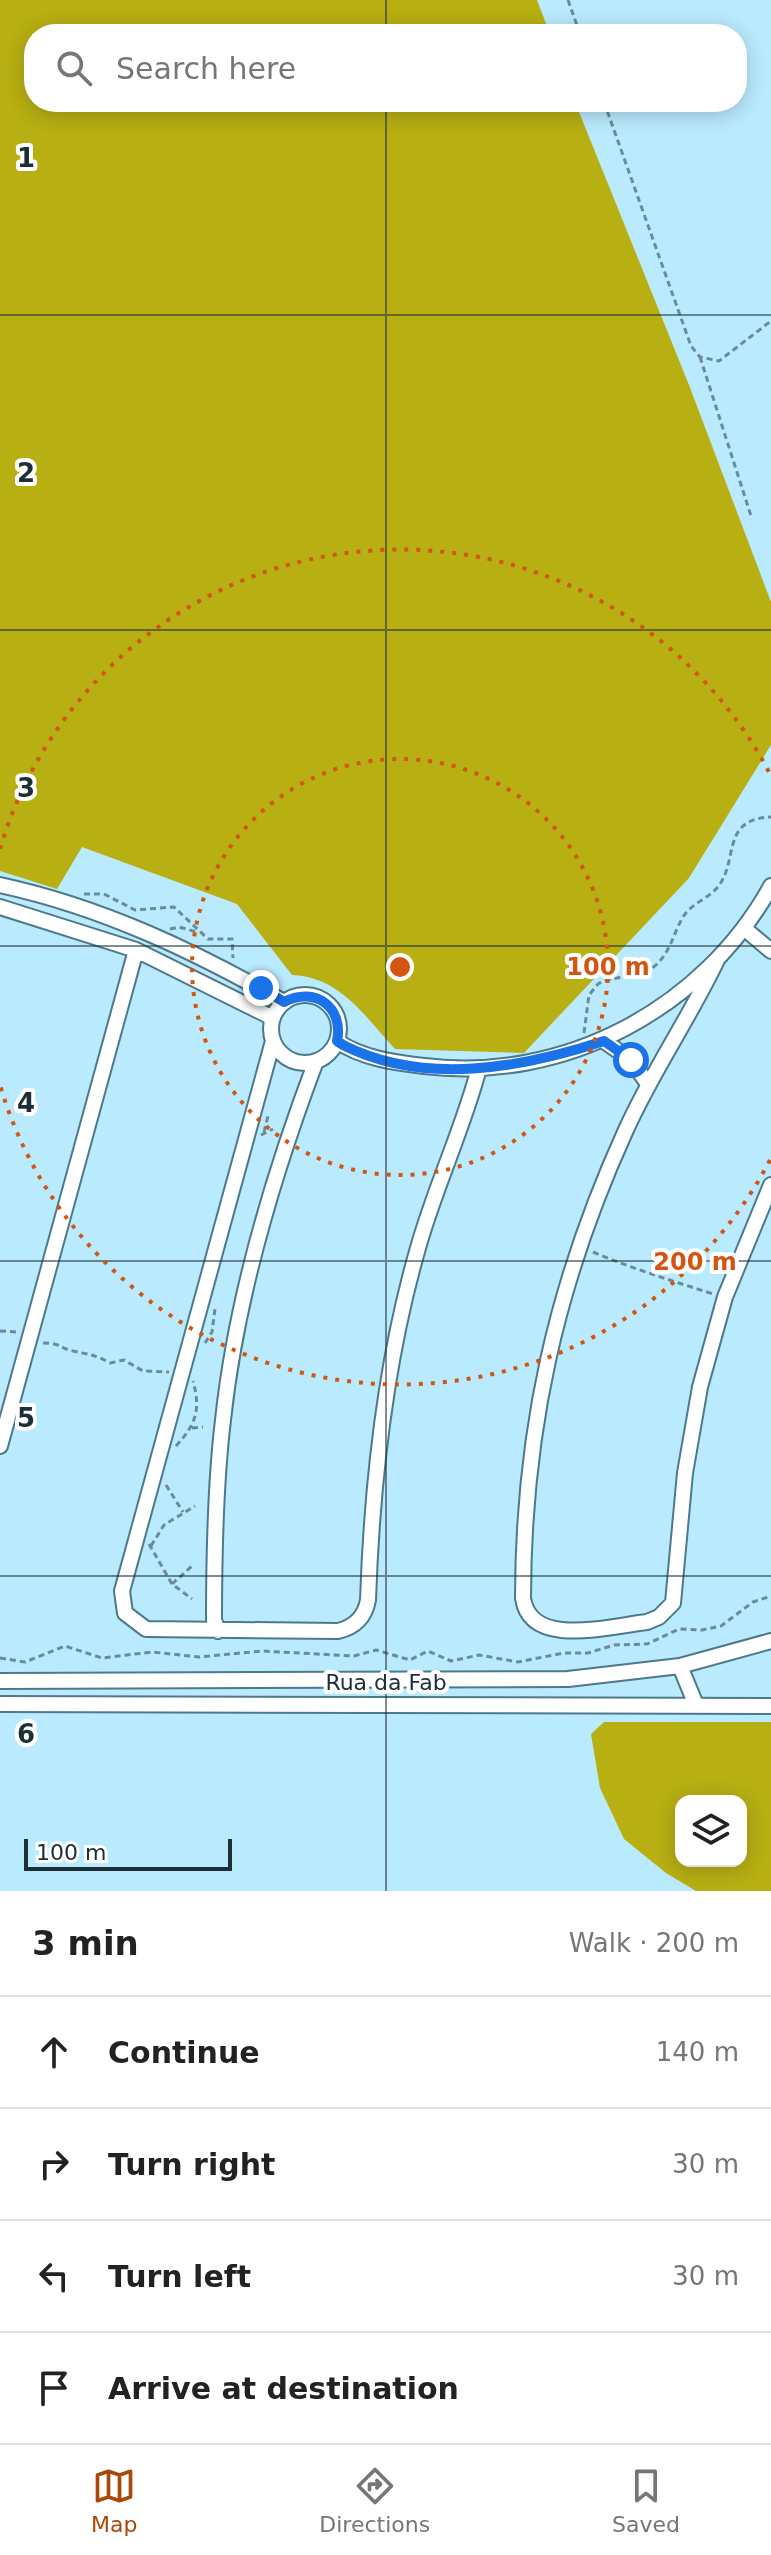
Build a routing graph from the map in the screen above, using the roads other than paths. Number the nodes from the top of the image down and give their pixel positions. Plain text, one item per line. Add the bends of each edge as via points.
1 (0, 885) edge
2 (771, 886) edge
3 (0, 907) edge
4 (745, 929) junction
5 (136, 950) junction
6 (771, 951) edge
7 (717, 960) junction
8 (284, 1002) junction
9 (273, 1018) junction
10 (273, 1041) junction
11 (337, 1041) junction
12 (604, 1041) junction
13 (316, 1061) junction
14 (479, 1068) junction
15 (648, 1084) junction
16 (771, 1185) edge
17 (0, 1446) edge
18 (218, 1631) junction
19 (771, 1641) edge
20 (680, 1666) junction
21 (0, 1681) edge
22 (0, 1704) edge
23 (696, 1705) junction
24 (771, 1706) edge

1 - 8 street via 66,902 162,938
2 - 4 street
3 - 5 street
4 - 6 street
4 - 7 street
5 - 9 street
5 - 17 street
7 - 12 street via 656,1011
7 - 15 street
8 - 9 street
8 - 11 street via 305,995 326,1002 338,1019
9 - 10 street
10 - 13 street via 292,1061
10 - 18 street via 122,1591 122,1606 146,1629
11 - 13 street
11 - 14 street via 368,1055 413,1065
12 - 14 street via 529,1063
12 - 15 street via 631,1060
13 - 18 street via 269,1204 234,1346 222,1421 215,1544
14 - 18 street via 418,1249 398,1335 383,1418 364,1615 349,1629 338,1631
15 - 16 street via 612,1161 561,1298 530,1465 523,1598 529,1618 543,1629 647,1622 673,1603 700,1387 725,1297
19 - 20 street
20 - 21 street via 604,1677 497,1682
20 - 23 street
22 - 23 street, Rua da Fab
23 - 24 street, Rua da Fab

